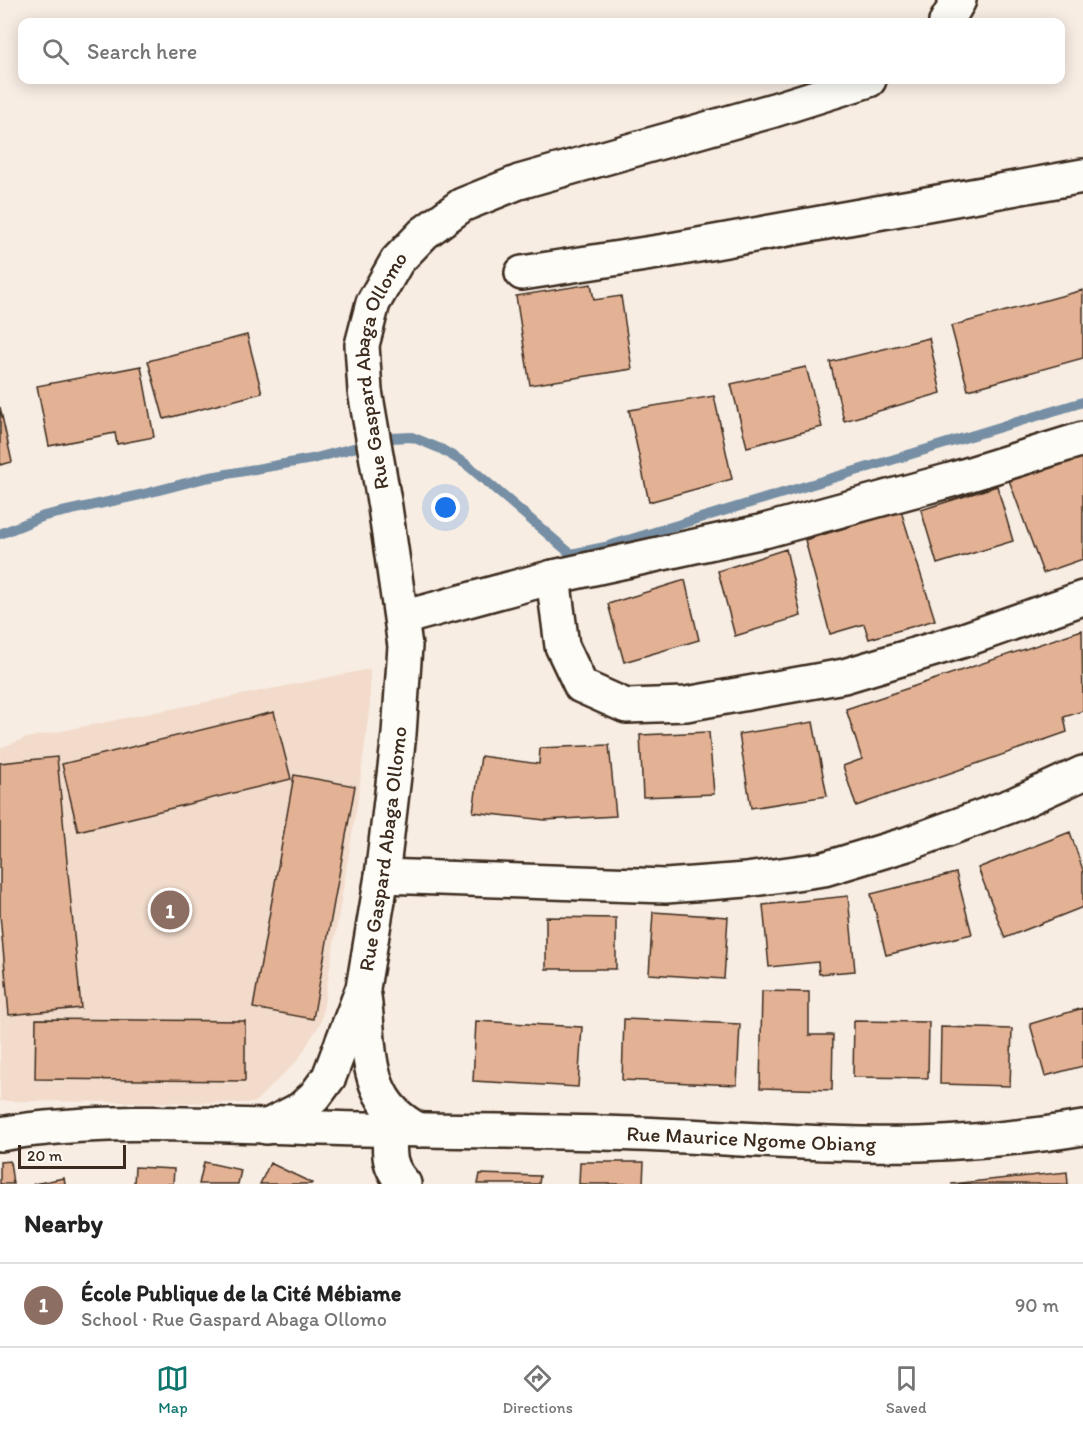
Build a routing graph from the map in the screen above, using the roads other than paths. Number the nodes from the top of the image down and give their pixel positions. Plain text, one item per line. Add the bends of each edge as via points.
1 (959, 0) edge
2 (948, 18) edge
3 (857, 84) edge
4 (1083, 176) edge
5 (522, 273) dead end
6 (1083, 439) edge
7 (553, 577) junction
8 (1083, 598) edge
9 (402, 618) junction
10 (1083, 773) edge
11 (382, 876) junction
12 (363, 988) junction
13 (266, 1127) junction
14 (1083, 1128) edge
15 (405, 1129) junction
16 (0, 1134) edge
17 (404, 1184) edge

1 - 2 street
3 - 9 street, Rue Gaspard Abaga Ollomo via 519,182 462,205 424,233 397,261 373,303 362,345 364,391
4 - 5 street
6 - 7 street via 764,531
7 - 8 street via 562,646 581,686 626,706 686,704 844,676 962,641
7 - 9 street
9 - 11 street, Rue Gaspard Abaga Ollomo via 405,646 399,734
10 - 11 street via 1013,806 824,869 666,886
11 - 12 street, Rue Gaspard Abaga Ollomo
12 - 13 street via 329,1077 301,1109
12 - 15 street via 373,1075 381,1097 405,1123
13 - 15 street, Rue Maurice Ngome Obiang
13 - 16 street via 88,1125
14 - 15 street, Rue Maurice Ngome Obiang via 921,1144
15 - 17 street via 389,1153 393,1172

